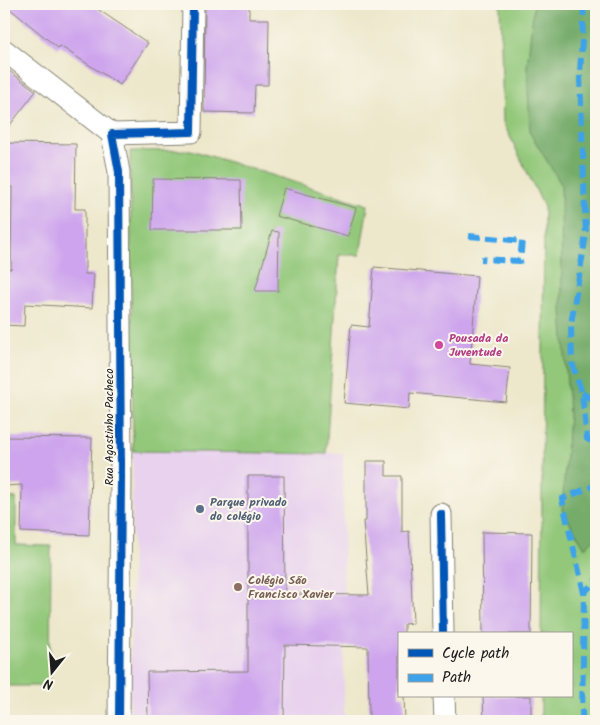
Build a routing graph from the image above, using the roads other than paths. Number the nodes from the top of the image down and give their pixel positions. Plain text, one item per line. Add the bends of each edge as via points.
1 (193, 4) edge
2 (4, 50) edge
3 (112, 134) junction
4 (441, 514) dead end
5 (443, 632) edge
6 (444, 698) edge
7 (119, 721) edge
8 (445, 721) edge

1 - 3 street via 192,132
2 - 3 street
3 - 7 street, Rua Agostinho Pacheco via 119,172
4 - 5 street
6 - 8 street

